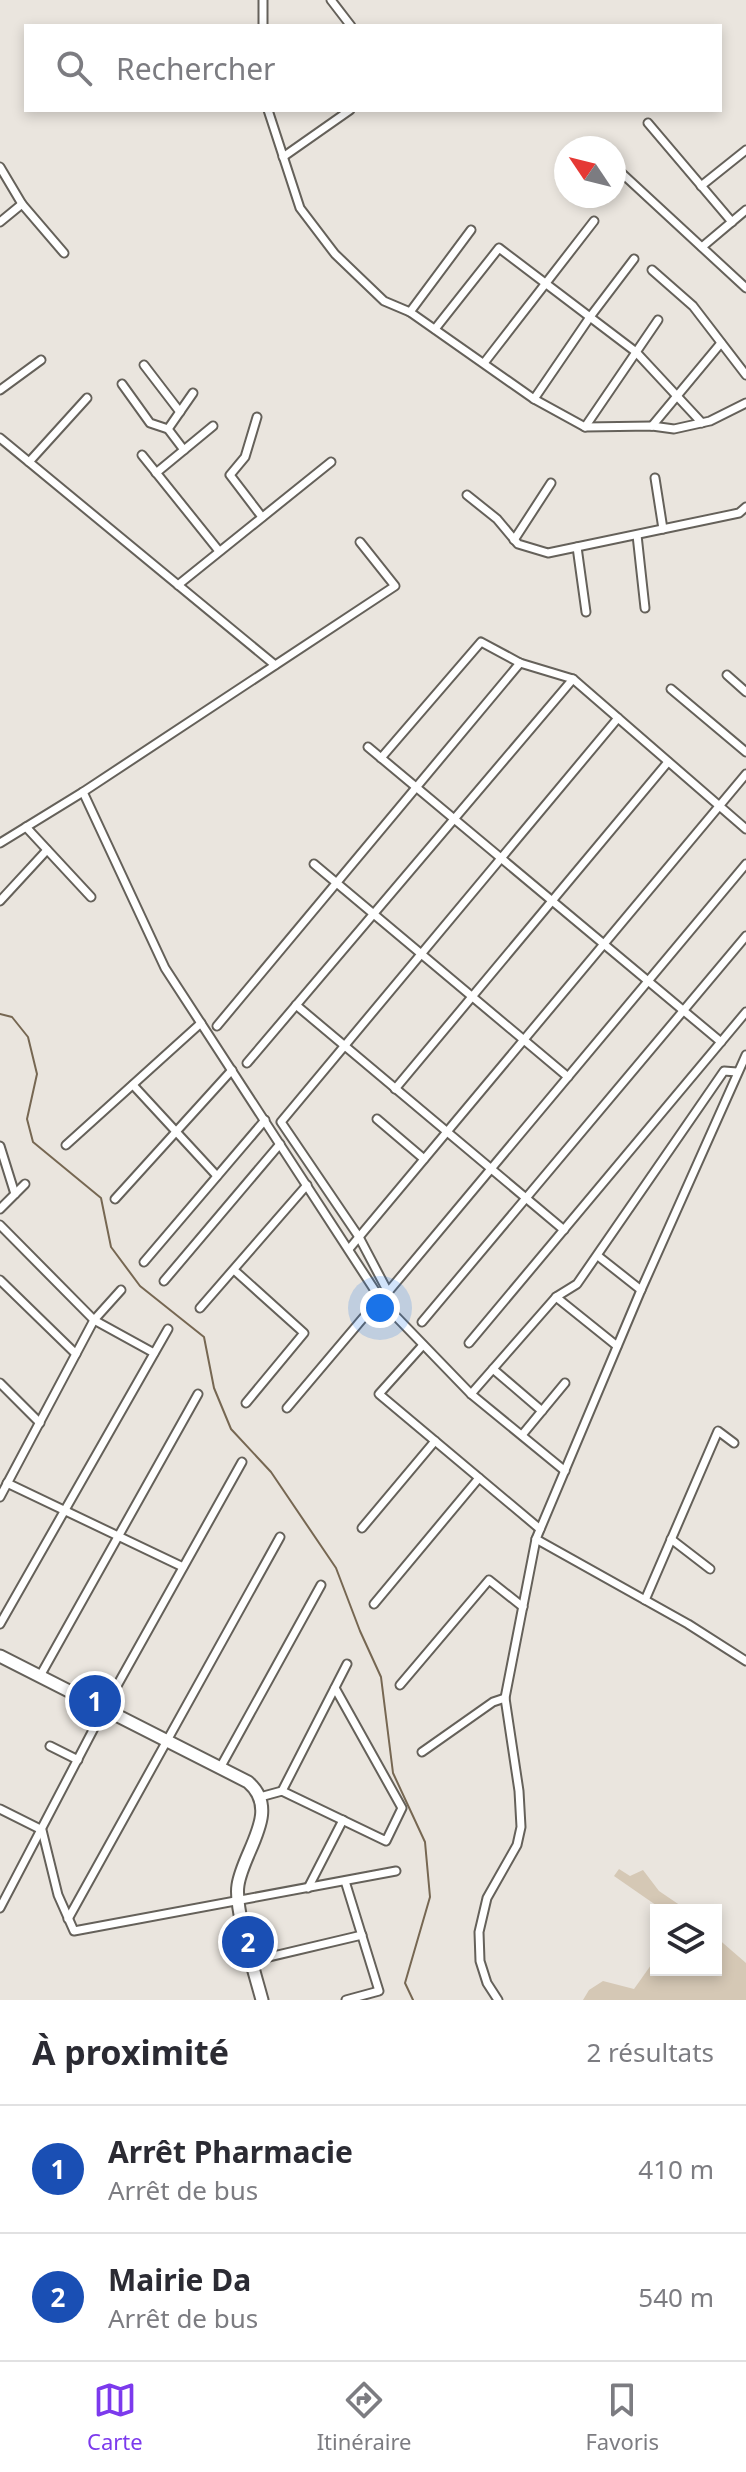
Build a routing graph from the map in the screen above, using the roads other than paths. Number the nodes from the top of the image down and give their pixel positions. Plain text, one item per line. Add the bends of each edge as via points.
1 (263, 0) edge
2 (331, 0) edge
3 (263, 24) edge
4 (349, 24) edge
5 (269, 112) edge
6 (347, 112) edge
7 (648, 123) dead end
8 (746, 150) edge
9 (283, 157) junction
10 (0, 167) edge
11 (626, 177) edge
12 (701, 186) junction
13 (22, 204) junction
14 (746, 210) edge
15 (594, 221) dead end
16 (0, 222) edge
17 (732, 222) junction
18 (471, 230) dead end
19 (702, 247) junction
20 (64, 253) dead end
21 (634, 259) dead end
22 (652, 270) dead end
23 (546, 283) junction
24 (744, 283) edge
25 (410, 312) junction
26 (590, 317) junction
27 (658, 320) dead end
28 (435, 329) junction
29 (721, 343) junction
30 (636, 352) junction
31 (41, 360) dead end
32 (484, 363) junction
33 (144, 365) dead end
34 (746, 375) edge
35 (122, 384) dead end
36 (1, 389) edge
37 (193, 393) dead end
38 (677, 396) junction
39 (87, 398) dead end
40 (534, 399) junction
41 (746, 403) edge
42 (180, 412) junction
43 (257, 417) dead end
44 (702, 423) junction
45 (213, 426) dead end
46 (652, 426) junction
47 (585, 427) junction
48 (168, 429) junction
49 (0, 438) edge
50 (184, 450) junction
51 (142, 455) dead end
52 (29, 462) junction
53 (331, 462) dead end
54 (156, 473) junction
55 (655, 478) dead end
56 (551, 483) dead end
57 (467, 495) dead end
58 (746, 507) edge
59 (262, 517) junction
60 (663, 529) junction
61 (637, 535) junction
62 (514, 540) junction
63 (360, 542) dead end
64 (577, 547) junction
65 (219, 551) junction
66 (178, 585) junction
67 (645, 608) dead end
68 (586, 612) dead end
69 (520, 663) junction
70 (275, 665) junction
71 (727, 675) dead end
72 (573, 679) junction
73 (671, 689) dead end
74 (746, 692) edge
75 (618, 718) junction
76 (368, 747) dead end
77 (746, 752) edge
78 (381, 758) junction
79 (668, 762) junction
80 (746, 774) edge
81 (416, 788) junction
82 (83, 792) junction
83 (719, 806) junction
84 (454, 819) junction
85 (26, 827) junction
86 (746, 829) edge
87 (0, 843) edge
88 (47, 850) junction
89 (501, 859) junction
90 (314, 864) dead end
91 (746, 864) edge
92 (336, 883) junction
93 (91, 897) dead end
94 (0, 901) edge
95 (552, 901) junction
96 (373, 914) junction
97 (746, 936) edge
98 (603, 944) junction
99 (421, 954) junction
100 (648, 981) junction
101 (472, 997) junction
102 (296, 1005) junction
103 (683, 1011) junction
104 (746, 1012) edge
105 (201, 1023) junction
106 (217, 1026) dead end
107 (523, 1040) junction
108 (721, 1042) junction
109 (344, 1046) junction
110 (746, 1055) edge
111 (247, 1063) dead end
112 (232, 1070) junction
113 (737, 1072) junction
114 (568, 1077) junction
115 (133, 1085) junction
116 (395, 1089) junction
117 (377, 1119) dead end
118 (265, 1120) junction
119 (176, 1132) junction
120 (447, 1132) junction
121 (280, 1144) junction
122 (66, 1145) dead end
123 (0, 1146) edge
124 (424, 1159) junction
125 (491, 1169) junction
126 (217, 1176) junction
127 (25, 1184) dead end
128 (307, 1185) junction
129 (15, 1194) junction
130 (115, 1199) dead end
131 (526, 1199) junction
132 (0, 1209) edge
133 (0, 1225) edge
134 (564, 1230) junction
135 (359, 1237) junction
136 (349, 1249) junction
137 (598, 1256) junction
138 (144, 1262) dead end
139 (234, 1270) junction
140 (0, 1280) edge
141 (164, 1281) dead end
142 (121, 1290) dead end
143 (641, 1290) junction
144 (556, 1297) junction
145 (380, 1298) junction
146 (200, 1308) dead end
147 (94, 1320) junction
148 (422, 1322) dead end
149 (168, 1329) dead end
150 (469, 1343) dead end
151 (423, 1345) junction
152 (617, 1346) junction
153 (154, 1353) junction
154 (76, 1354) junction
155 (493, 1369) junction
156 (0, 1383) edge
157 (565, 1383) dead end
158 (198, 1394) dead end
159 (471, 1394) junction
160 (246, 1403) dead end
161 (287, 1408) dead end
162 (542, 1411) junction
163 (40, 1423) junction
164 (522, 1435) junction
165 (435, 1441) junction
166 (734, 1443) dead end
167 (242, 1462) dead end
168 (565, 1471) junction
169 (479, 1478) junction
170 (4, 1484) edge
171 (0, 1497) edge
172 (64, 1511) junction
173 (362, 1528) dead end
174 (540, 1529) junction
175 (118, 1536) junction
176 (280, 1537) dead end
177 (536, 1539) junction
178 (671, 1539) junction
179 (183, 1567) junction
180 (710, 1569) dead end
181 (321, 1585) dead end
182 (645, 1600) junction
183 (374, 1604) dead end
184 (523, 1607) junction
185 (0, 1624) edge
186 (0, 1656) edge
187 (746, 1661) edge
188 (347, 1664) dead end
189 (40, 1676) junction
190 (400, 1685) dead end
191 (335, 1688) junction
192 (505, 1698) junction
193 (104, 1709) junction
194 (167, 1741) junction
195 (50, 1746) dead end
196 (422, 1752) dead end
197 (78, 1760) junction
198 (220, 1768) junction
199 (282, 1791) junction
200 (260, 1797) junction
201 (0, 1809) edge
202 (343, 1820) junction
203 (42, 1830) junction
204 (396, 1871) dead end
205 (345, 1881) junction
206 (308, 1888) junction
207 (238, 1902) junction
208 (0, 1908) edge
209 (68, 1919) junction
210 (362, 1935) junction
211 (252, 1961) junction
212 (262, 2000) edge
213 (346, 2000) edge
214 (498, 2000) edge

1 - 3 street
2 - 4 street
5 - 9 street
6 - 9 street
7 - 12 street
8 - 12 street
9 - 25 street via 300,208 335,254 384,301
10 - 13 street
11 - 19 street
12 - 17 street
13 - 16 street
13 - 20 street
14 - 17 street
15 - 23 street
17 - 19 street
18 - 25 street
19 - 24 street
21 - 26 street
22 - 29 street via 693,306
23 - 26 street
23 - 28 street via 499,248
23 - 32 street
25 - 28 street
26 - 30 street
26 - 40 street
27 - 30 street
28 - 32 street
29 - 34 street
29 - 38 street
30 - 38 street
30 - 47 street
31 - 36 street
32 - 40 street
33 - 42 street
35 - 48 street via 150,423
37 - 42 street
38 - 44 street
38 - 46 street
39 - 52 street
40 - 47 street
41 - 44 street
42 - 48 street
43 - 59 street via 245,457 230,475
44 - 46 street via 674,429
45 - 50 street
46 - 47 street
48 - 50 street
49 - 52 street
50 - 54 street
51 - 54 street
52 - 66 street
53 - 59 street
54 - 65 street
55 - 60 street
56 - 62 street
57 - 62 street
58 - 60 street via 739,513
59 - 65 street
60 - 61 street
61 - 64 street
61 - 67 street
62 - 64 street via 548,553
63 - 70 street via 395,586
64 - 68 street
65 - 66 street
66 - 70 street
69 - 72 street
69 - 78 street via 481,642
69 - 81 street
70 - 82 street
71 - 74 street
72 - 75 street
72 - 84 street
73 - 77 street
75 - 79 street
75 - 89 street
76 - 78 street
78 - 81 street
79 - 83 street
79 - 95 street
80 - 83 street
81 - 84 street
81 - 92 street
82 - 85 street
82 - 105 street via 165,968
83 - 86 street
83 - 98 street
84 - 89 street
84 - 96 street
85 - 87 street
85 - 88 street
88 - 93 street
88 - 94 street
89 - 95 street
89 - 99 street
90 - 92 street
91 - 100 street
92 - 96 street
92 - 106 street
95 - 98 street
95 - 101 street
96 - 99 street
96 - 102 street
97 - 103 street
98 - 100 street
98 - 107 street
99 - 101 street
99 - 109 street
100 - 103 street
100 - 114 street
101 - 107 street
101 - 116 street
102 - 109 street
102 - 111 street
103 - 108 street
103 - 131 street
104 - 108 street
105 - 112 street
105 - 115 street
107 - 114 street
107 - 120 street
108 - 134 street
109 - 116 street
109 - 135 street via 281,1122
110 - 113 street
112 - 118 street
112 - 119 street
113 - 137 street via 724,1071
113 - 143 street
114 - 125 street
115 - 119 street
115 - 122 street
116 - 120 street
117 - 124 street
118 - 121 street
118 - 126 street
119 - 126 street
119 - 130 street
120 - 124 street
120 - 125 street
121 - 128 street
121 - 141 street
123 - 129 street
124 - 135 street
125 - 131 street
125 - 135 street via 388,1292
126 - 138 street
127 - 129 street
128 - 136 street
128 - 139 street
129 - 132 street
131 - 134 street
131 - 148 street
133 - 147 street
134 - 150 street
135 - 136 street
136 - 145 street
137 - 143 street
137 - 144 street via 577,1284
139 - 146 street
139 - 160 street via 304,1333
140 - 154 street
142 - 147 street
143 - 152 street
144 - 152 street
144 - 155 street
145 - 151 street
145 - 161 street
147 - 153 street
147 - 154 street
149 - 153 street
151 - 159 street
151 - 165 street via 379,1394
152 - 168 street
153 - 172 street
154 - 163 street
155 - 159 street
155 - 162 street
156 - 163 street
157 - 162 street
158 - 175 street
159 - 164 street
162 - 164 street
163 - 170 street
164 - 168 street
165 - 169 street
165 - 173 street
166 - 178 street via 718,1431
167 - 179 street
168 - 174 street
169 - 174 street
169 - 183 street
170 - 171 street
170 - 172 street
172 - 175 street
172 - 185 street
174 - 177 street
175 - 179 street
175 - 189 street
176 - 194 street
177 - 182 street
177 - 184 street
178 - 180 street
178 - 182 street
179 - 193 street
181 - 198 street
182 - 187 street
184 - 190 street via 489,1580
184 - 192 street
186 - 189 street
188 - 191 street
189 - 193 street
191 - 199 street
191 - 202 street via 402,1808 386,1841
192 - 196 street
192 - 214 street via 521,1827 517,1845 487,1898 479,1932 487,1983
193 - 194 street
193 - 197 street
194 - 198 street
194 - 209 street
195 - 197 street
197 - 203 street
198 - 200 street via 248,1782
199 - 200 street
199 - 202 street
200 - 207 street via 262,1818 238,1884
201 - 203 street
202 - 206 street
203 - 208 street
203 - 209 street
204 - 205 street
205 - 206 street
205 - 210 street
206 - 207 street
207 - 209 street via 74,1931
207 - 211 street
210 - 211 street
210 - 213 street via 379,1991
211 - 212 street

